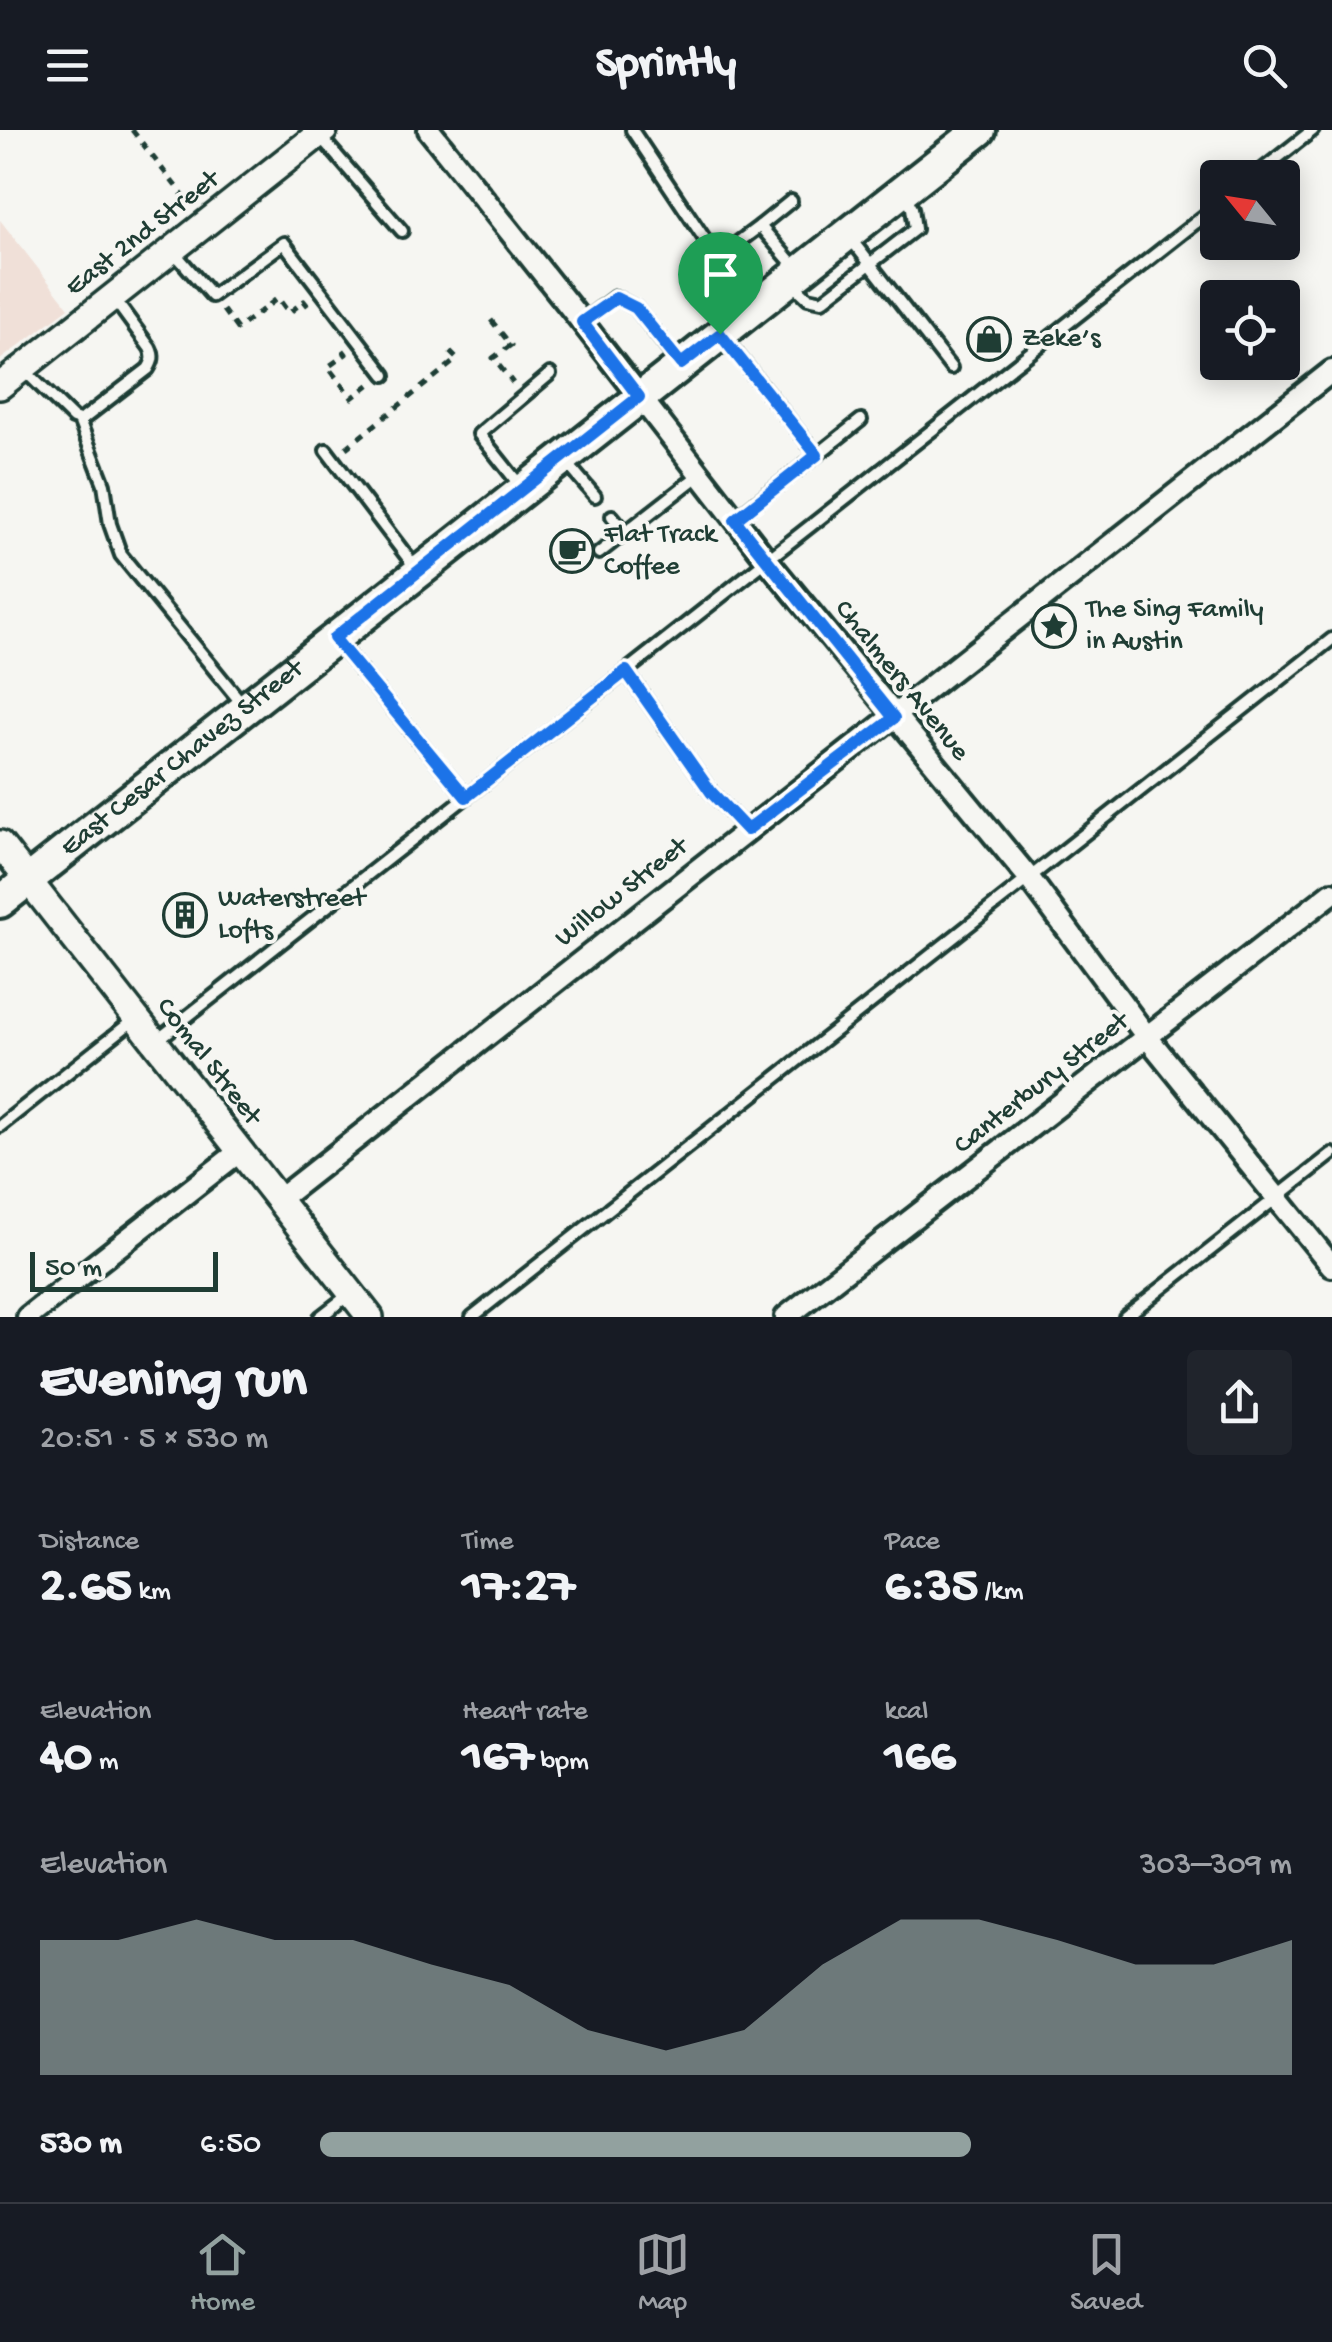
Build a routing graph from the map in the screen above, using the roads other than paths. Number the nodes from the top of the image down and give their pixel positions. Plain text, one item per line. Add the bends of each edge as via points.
1 (429, 130) edge
2 (632, 130) edge
3 (980, 130) edge
4 (1313, 130) edge
5 (321, 132) edge
6 (1275, 160) edge
7 (902, 191) junction
8 (791, 201) dead end
9 (1200, 219) edge
10 (760, 226) junction
11 (402, 230) dead end
12 (847, 234) junction
13 (172, 250) junction
14 (717, 258) junction
15 (700, 260) dead end
16 (870, 264) junction
17 (713, 276) dead end
18 (794, 276) junction
19 (112, 296) junction
20 (755, 306) junction
21 (582, 322) junction
22 (720, 334) junction
23 (681, 364) junction
24 (22, 368) junction
25 (951, 368) dead end
26 (1332, 371) edge
27 (384, 374) road end
28 (550, 374) dead end
29 (0, 386) edge
30 (639, 397) junction
31 (78, 420) junction
32 (862, 420) dead end
33 (330, 455) road end
34 (817, 455) junction
35 (562, 458) junction
36 (700, 475) junction
37 (522, 489) junction
38 (595, 496) dead end
39 (612, 516) dead end
40 (735, 520) junction
41 (626, 533) junction
42 (599, 553) dead end
43 (766, 559) junction
44 (418, 572) junction
45 (334, 638) junction
46 (1332, 639) edge
47 (626, 671) junction
48 (245, 708) junction
49 (894, 718) junction
50 (466, 797) junction
51 (747, 830) junction
52 (0, 844) edge
53 (1029, 878) junction
54 (28, 880) junction
55 (1332, 893) edge
56 (0, 902) edge
57 (136, 1018) junction
58 (1147, 1038) junction
59 (155, 1042) junction
60 (0, 1126) edge
61 (240, 1151) junction
62 (1332, 1154) edge
63 (1278, 1197) junction
64 (278, 1200) junction
65 (1332, 1266) edge
66 (351, 1293) junction
67 (28, 1317) edge
68 (320, 1317) edge
69 (370, 1317) edge
70 (472, 1317) edge
71 (786, 1317) edge
72 (1125, 1317) edge

1 - 21 street, Chalmers Avenue
2 - 14 lane
3 - 7 main road, East Cesar Chavez Street
4 - 6 lane
5 - 11 lane
5 - 13 street, East 2nd Street
7 - 12 main road, East Cesar Chavez Street
7 - 16 lane via 915,229
8 - 10 lane
9 - 43 lane
10 - 14 lane
10 - 18 lane
12 - 16 lane
12 - 18 main road, East Cesar Chavez Street
13 - 19 street, East 2nd Street
13 - 27 lane via 212,296 284,243
14 - 15 lane
14 - 17 lane
14 - 20 lane
16 - 18 lane via 822,301 808,298
16 - 25 lane
18 - 20 main road, East Cesar Chavez Street
19 - 24 street, East 2nd Street
19 - 31 lane via 154,354 152,362
20 - 22 main road, East Cesar Chavez Street
21 - 23 lane via 616,298 641,304
21 - 30 street, Chalmers Avenue
22 - 23 main road, East Cesar Chavez Street
22 - 34 lane
23 - 30 main road, East Cesar Chavez Street
24 - 29 street, East 2nd Street
24 - 31 lane
26 - 49 street, Willow Street
28 - 37 lane via 479,434
30 - 35 main road, East Cesar Chavez Street
30 - 36 street, Chalmers Avenue
31 - 48 lane via 104,484 121,555
32 - 34 lane
33 - 44 lane
34 - 40 lane
35 - 37 main road, East Cesar Chavez Street
35 - 38 lane
36 - 40 street, Chalmers Avenue
36 - 41 lane
37 - 44 main road, East Cesar Chavez Street
39 - 41 lane
40 - 43 street, Chalmers Avenue
41 - 42 lane
43 - 47 lane
43 - 49 street, Chalmers Avenue
44 - 45 main road, East Cesar Chavez Street
45 - 48 main road, East Cesar Chavez Street
45 - 50 lane
46 - 53 lane
47 - 50 lane
47 - 51 lane via 711,792
48 - 54 main road, East Cesar Chavez Street
49 - 51 street, Willow Street
49 - 53 street, Chalmers Avenue
50 - 59 lane
51 - 64 street, Willow Street
52 - 54 street, Comal Street
53 - 58 street, Chalmers Avenue
53 - 70 lane
54 - 56 main road, East Cesar Chavez Street
54 - 57 street, Comal Street
55 - 58 street, Canterbury Street
57 - 59 street, Comal Street
57 - 60 lane
58 - 63 street, Chalmers Avenue
58 - 71 street, Canterbury Street
59 - 61 street, Comal Street
61 - 64 street, Comal Street
61 - 67 street
62 - 63 lane
63 - 65 street, Chalmers Avenue
63 - 72 lane
64 - 66 street, Comal Street
66 - 68 lane
66 - 69 street, Comal Street

